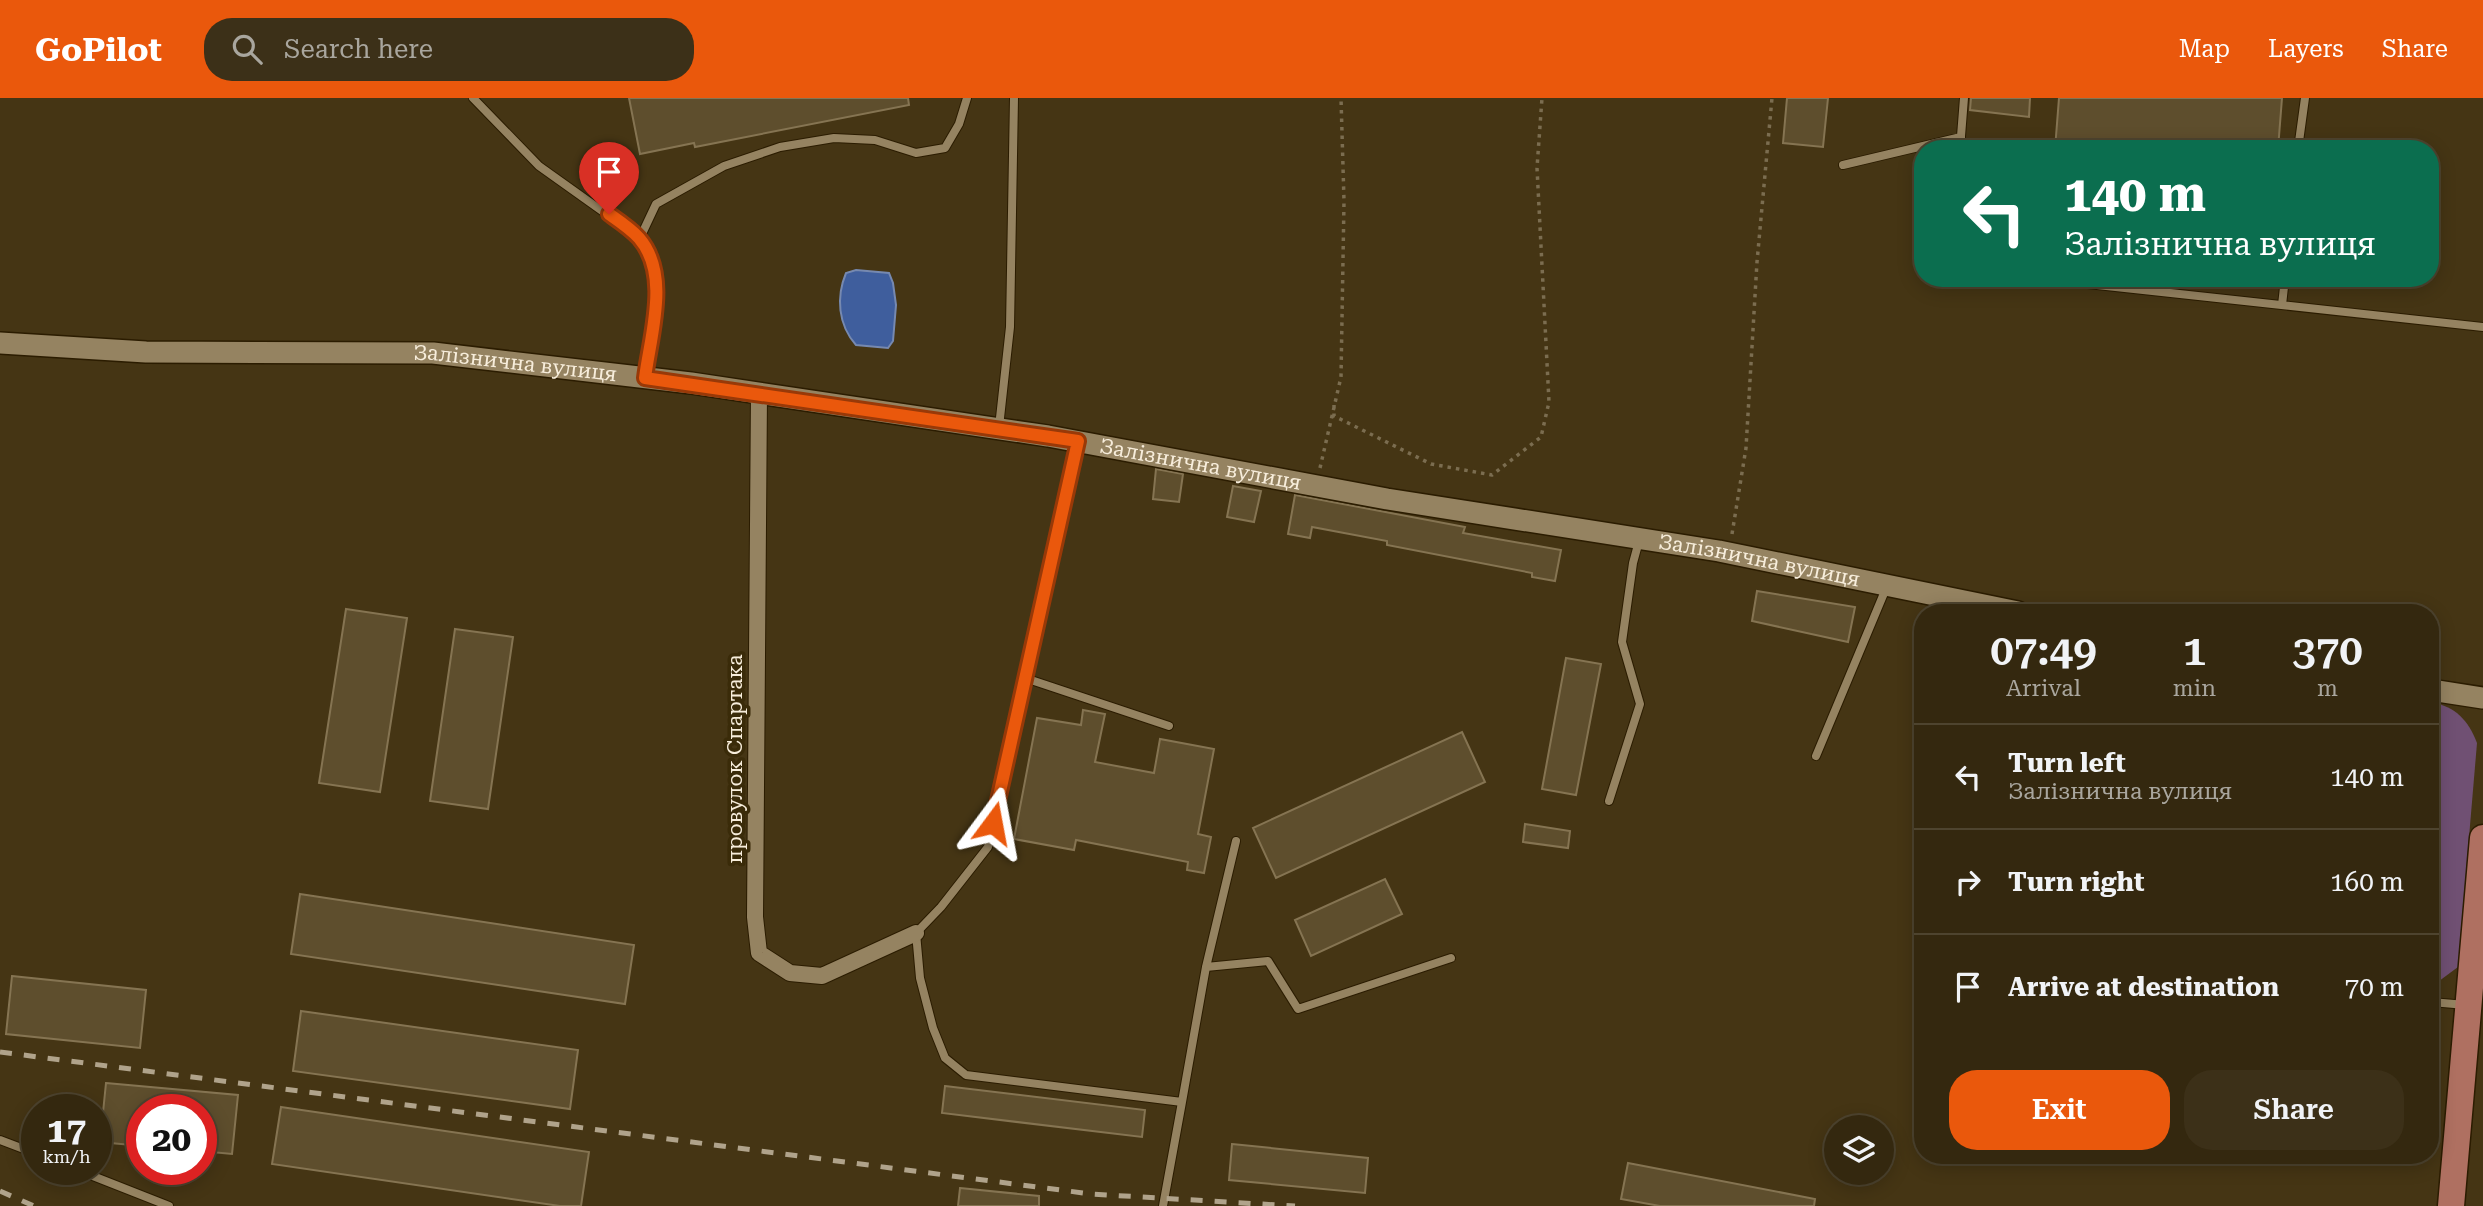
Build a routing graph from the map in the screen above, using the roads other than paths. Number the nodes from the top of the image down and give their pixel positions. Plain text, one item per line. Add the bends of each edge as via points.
1 (474, 98) edge
2 (967, 98) edge
3 (1014, 98) edge
4 (1964, 98) edge
5 (2305, 98) edge
6 (1961, 137) junction
7 (1948, 140) edge
8 (1961, 140) edge
9 (2299, 140) edge
10 (1914, 148) edge
11 (1843, 165) dead end
12 (640, 238) junction
13 (2115, 287) edge
14 (2284, 287) edge
15 (2282, 305) junction
16 (2483, 327) edge
17 (0, 343) edge
18 (645, 378) junction
19 (759, 393) junction
20 (998, 428) junction
21 (1078, 441) junction
22 (1639, 541) junction
23 (1887, 586) junction
24 (1978, 604) edge
25 (1025, 678) junction
26 (2439, 691) edge
27 (2483, 698) edge
28 (1169, 726) dead end
29 (1816, 756) dead end
30 (1609, 801) dead end
31 (2483, 838) edge
32 (1236, 841) dead end
33 (916, 933) junction
34 (1451, 958) dead end
35 (1206, 967) junction
36 (2439, 1003) edge
37 (2466, 1005) junction
38 (1182, 1102) junction
39 (0, 1140) edge
40 (21, 1148) edge
41 (112, 1184) edge
42 (169, 1206) edge
43 (1163, 1206) edge
44 (2451, 1206) edge

1 - 12 lane via 539,166
2 - 12 lane via 946,148 916,152 875,140 834,138 780,147 724,166 656,204
3 - 20 lane via 1010,327
4 - 6 lane
5 - 9 lane
6 - 7 lane
6 - 8 lane
10 - 11 lane
12 - 18 lane via 653,264 657,301
13 - 15 lane
14 - 15 lane
15 - 16 lane
17 - 18 street, Залізнична вулиця via 146,352 433,353
18 - 19 street, Залізнична вулиця
19 - 20 street, Залізнична вулиця
19 - 33 street, провулок Спартака via 755,917 760,953 790,973 822,976
20 - 21 street, Залізнична вулиця
21 - 22 street, Залізнична вулиця
21 - 25 lane
22 - 23 street, Залізнична вулиця via 1719,551
22 - 30 lane via 1622,642 1640,704
23 - 24 street, Залізнична вулиця
23 - 29 lane
25 - 28 lane
25 - 33 lane via 988,847
26 - 27 street
31 - 37 main road
32 - 35 lane
33 - 38 lane via 920,978 933,1028 945,1058 966,1075
34 - 35 lane via 1298,1009 1268,961
35 - 38 lane
36 - 37 lane
37 - 44 main road
38 - 43 lane
39 - 40 lane
41 - 42 lane

